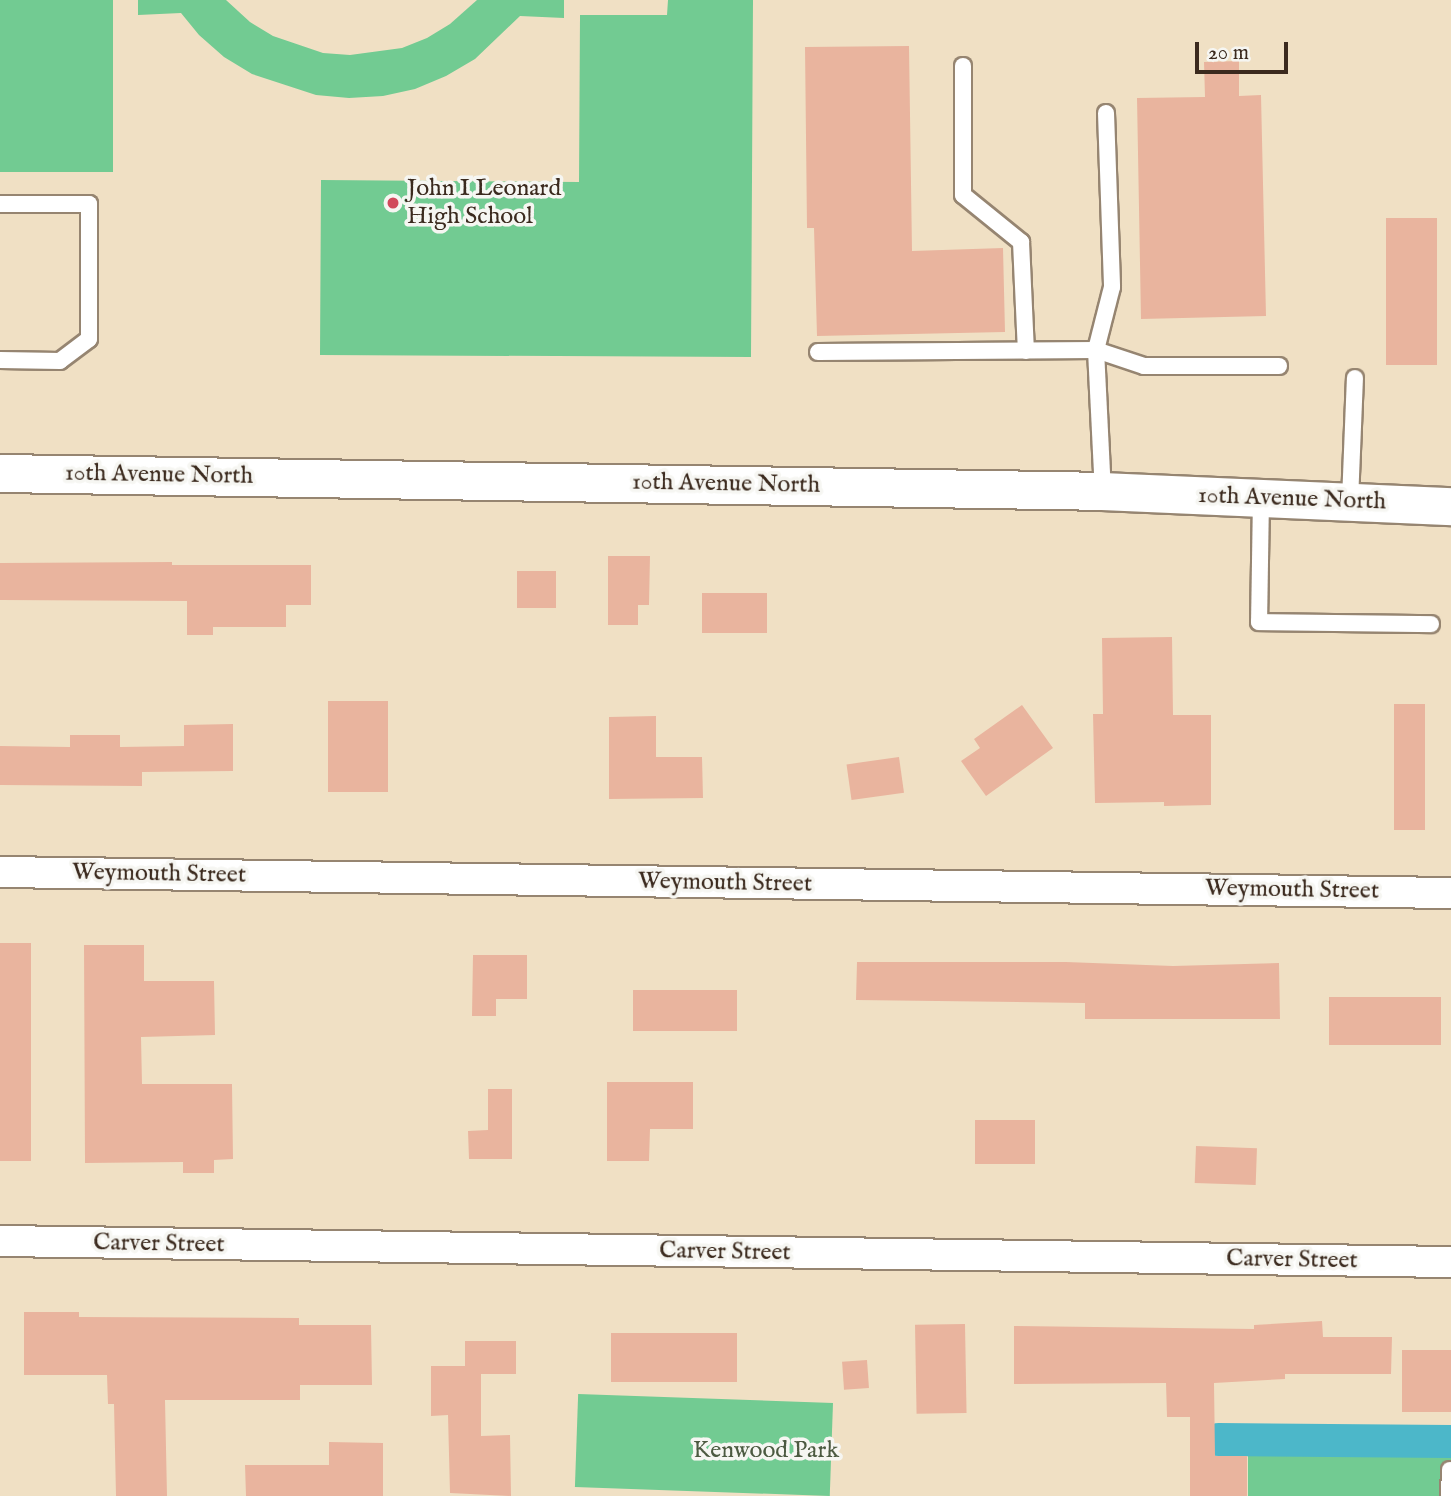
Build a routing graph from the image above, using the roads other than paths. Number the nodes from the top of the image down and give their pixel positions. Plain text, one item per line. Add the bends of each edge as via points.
1 (963, 66) dead end
2 (1106, 113) dead end
3 (0, 204) edge
4 (1096, 350) junction
5 (1027, 351) junction
6 (818, 352) dead end
7 (0, 360) edge
8 (1279, 366) dead end
9 (1355, 378) dead end
10 (0, 472) edge
11 (1103, 491) junction
12 (1261, 498) junction
13 (1350, 501) junction
14 (1451, 506) edge
15 (1431, 624) dead end
16 (0, 872) edge
17 (1451, 893) edge
18 (0, 1241) edge
19 (1451, 1262) edge
20 (1450, 1470) edge
21 (1449, 1496) edge

1 - 5 lane via 963,195 1021,242
2 - 4 lane via 1112,287
3 - 7 lane via 89,204 89,339 60,361
4 - 5 lane
4 - 8 lane via 1144,366
4 - 11 lane
5 - 6 lane
9 - 13 lane
10 - 11 street, 10th Avenue North
11 - 12 street, 10th Avenue North
12 - 13 street, 10th Avenue North
12 - 15 lane via 1259,622
13 - 14 street, 10th Avenue North
16 - 17 street, Weymouth Street
18 - 19 street, Carver Street
20 - 21 lane

